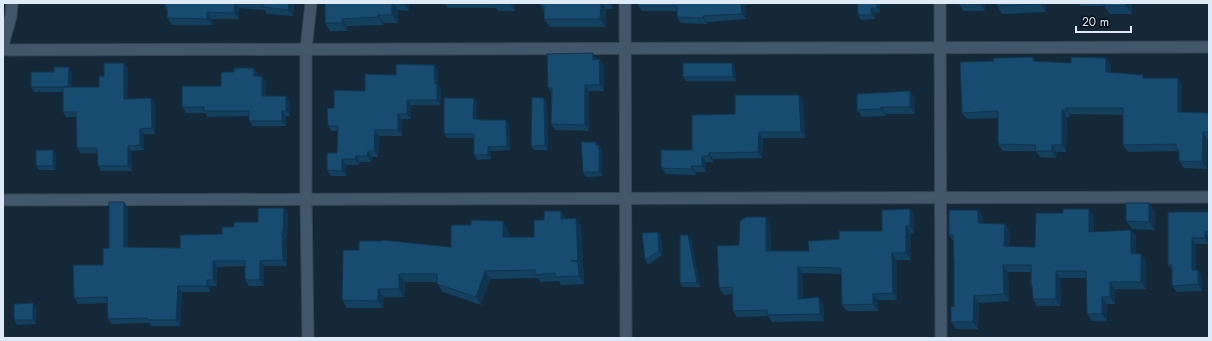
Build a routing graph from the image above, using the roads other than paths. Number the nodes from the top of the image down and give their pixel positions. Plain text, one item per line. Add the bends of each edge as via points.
1 (12, 3) edge
2 (311, 3) edge
3 (625, 3) edge
4 (940, 3) edge
5 (3, 45) edge
6 (1209, 47) edge
7 (626, 48) junction
8 (940, 48) junction
9 (306, 49) junction
10 (3, 50) edge
11 (1209, 197) edge
12 (940, 198) junction
13 (626, 199) junction
14 (3, 200) edge
15 (306, 200) junction
16 (308, 338) edge
17 (626, 338) edge
18 (941, 338) edge

1 - 5 street
2 - 9 street
3 - 7 street
4 - 8 street
6 - 8 street
7 - 8 street
7 - 9 street
7 - 13 street
8 - 12 street
9 - 10 street
9 - 15 street
11 - 12 street
12 - 13 street
12 - 18 street
13 - 15 street
13 - 17 street
14 - 15 street
15 - 16 street

